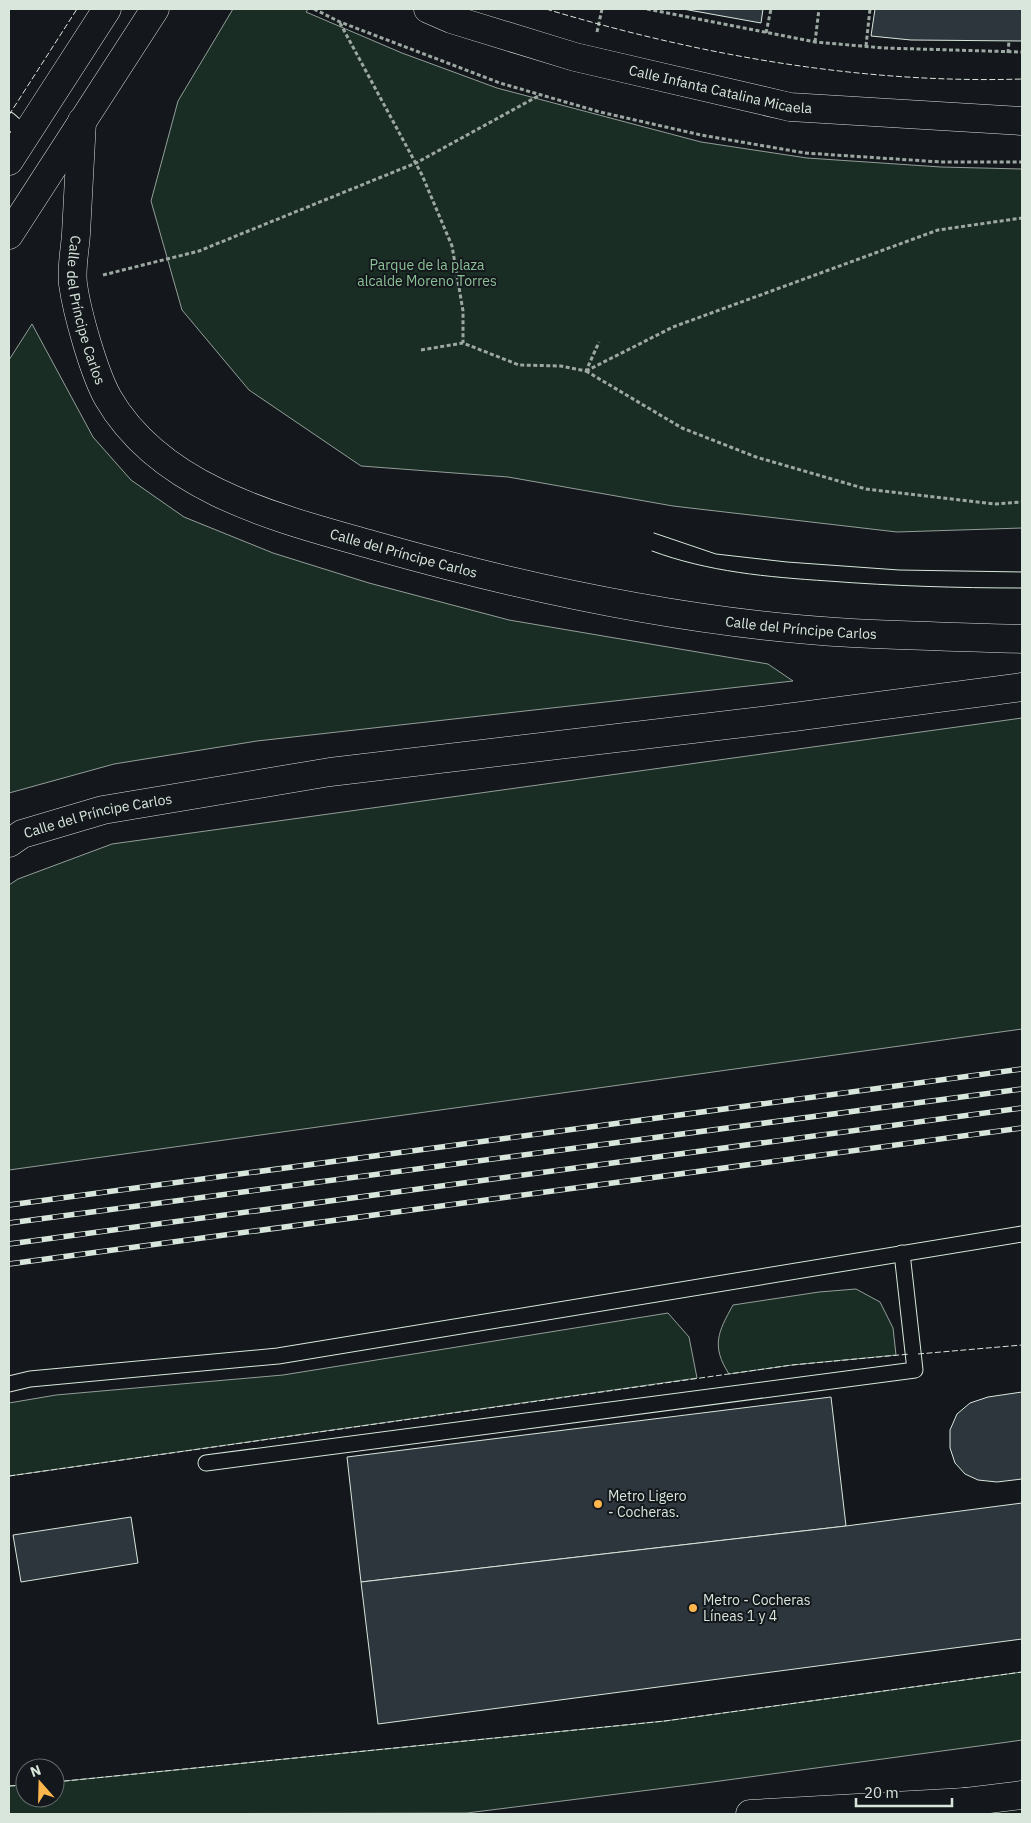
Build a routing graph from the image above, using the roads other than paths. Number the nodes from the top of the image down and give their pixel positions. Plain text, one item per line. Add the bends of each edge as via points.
1 (107, 9) edge
2 (155, 9) edge
3 (428, 9) edge
4 (82, 120) junction
5 (1022, 121) edge
6 (17, 127) edge
7 (9, 161) edge
8 (9, 235) edge
9 (1022, 639) edge
10 (1022, 687) edge
11 (9, 843) edge
12 (1022, 1234) edge
13 (902, 1253) junction
14 (9, 1384) edge
15 (206, 1462) dead end
16 (1022, 1795) edge
17 (966, 1802) junction
18 (750, 1814) edge
19 (884, 1814) edge

1 - 6 main road
2 - 4 main road
3 - 5 main road, Calle Infanta Catalina Micaela via 575,57 790,107
4 - 8 main road
4 - 9 main road, Calle del Príncipe Carlos via 73,282 93,361 107,397 133,433 170,464 210,489 280,519 447,567 657,611 851,633
6 - 7 main road
10 - 11 main road, Calle del Príncipe Carlos via 330,772 103,810 22,834
12 - 13 lane
13 - 14 lane via 278,1356
13 - 15 lane via 915,1370
16 - 17 main road
17 - 18 main road
17 - 19 main road

